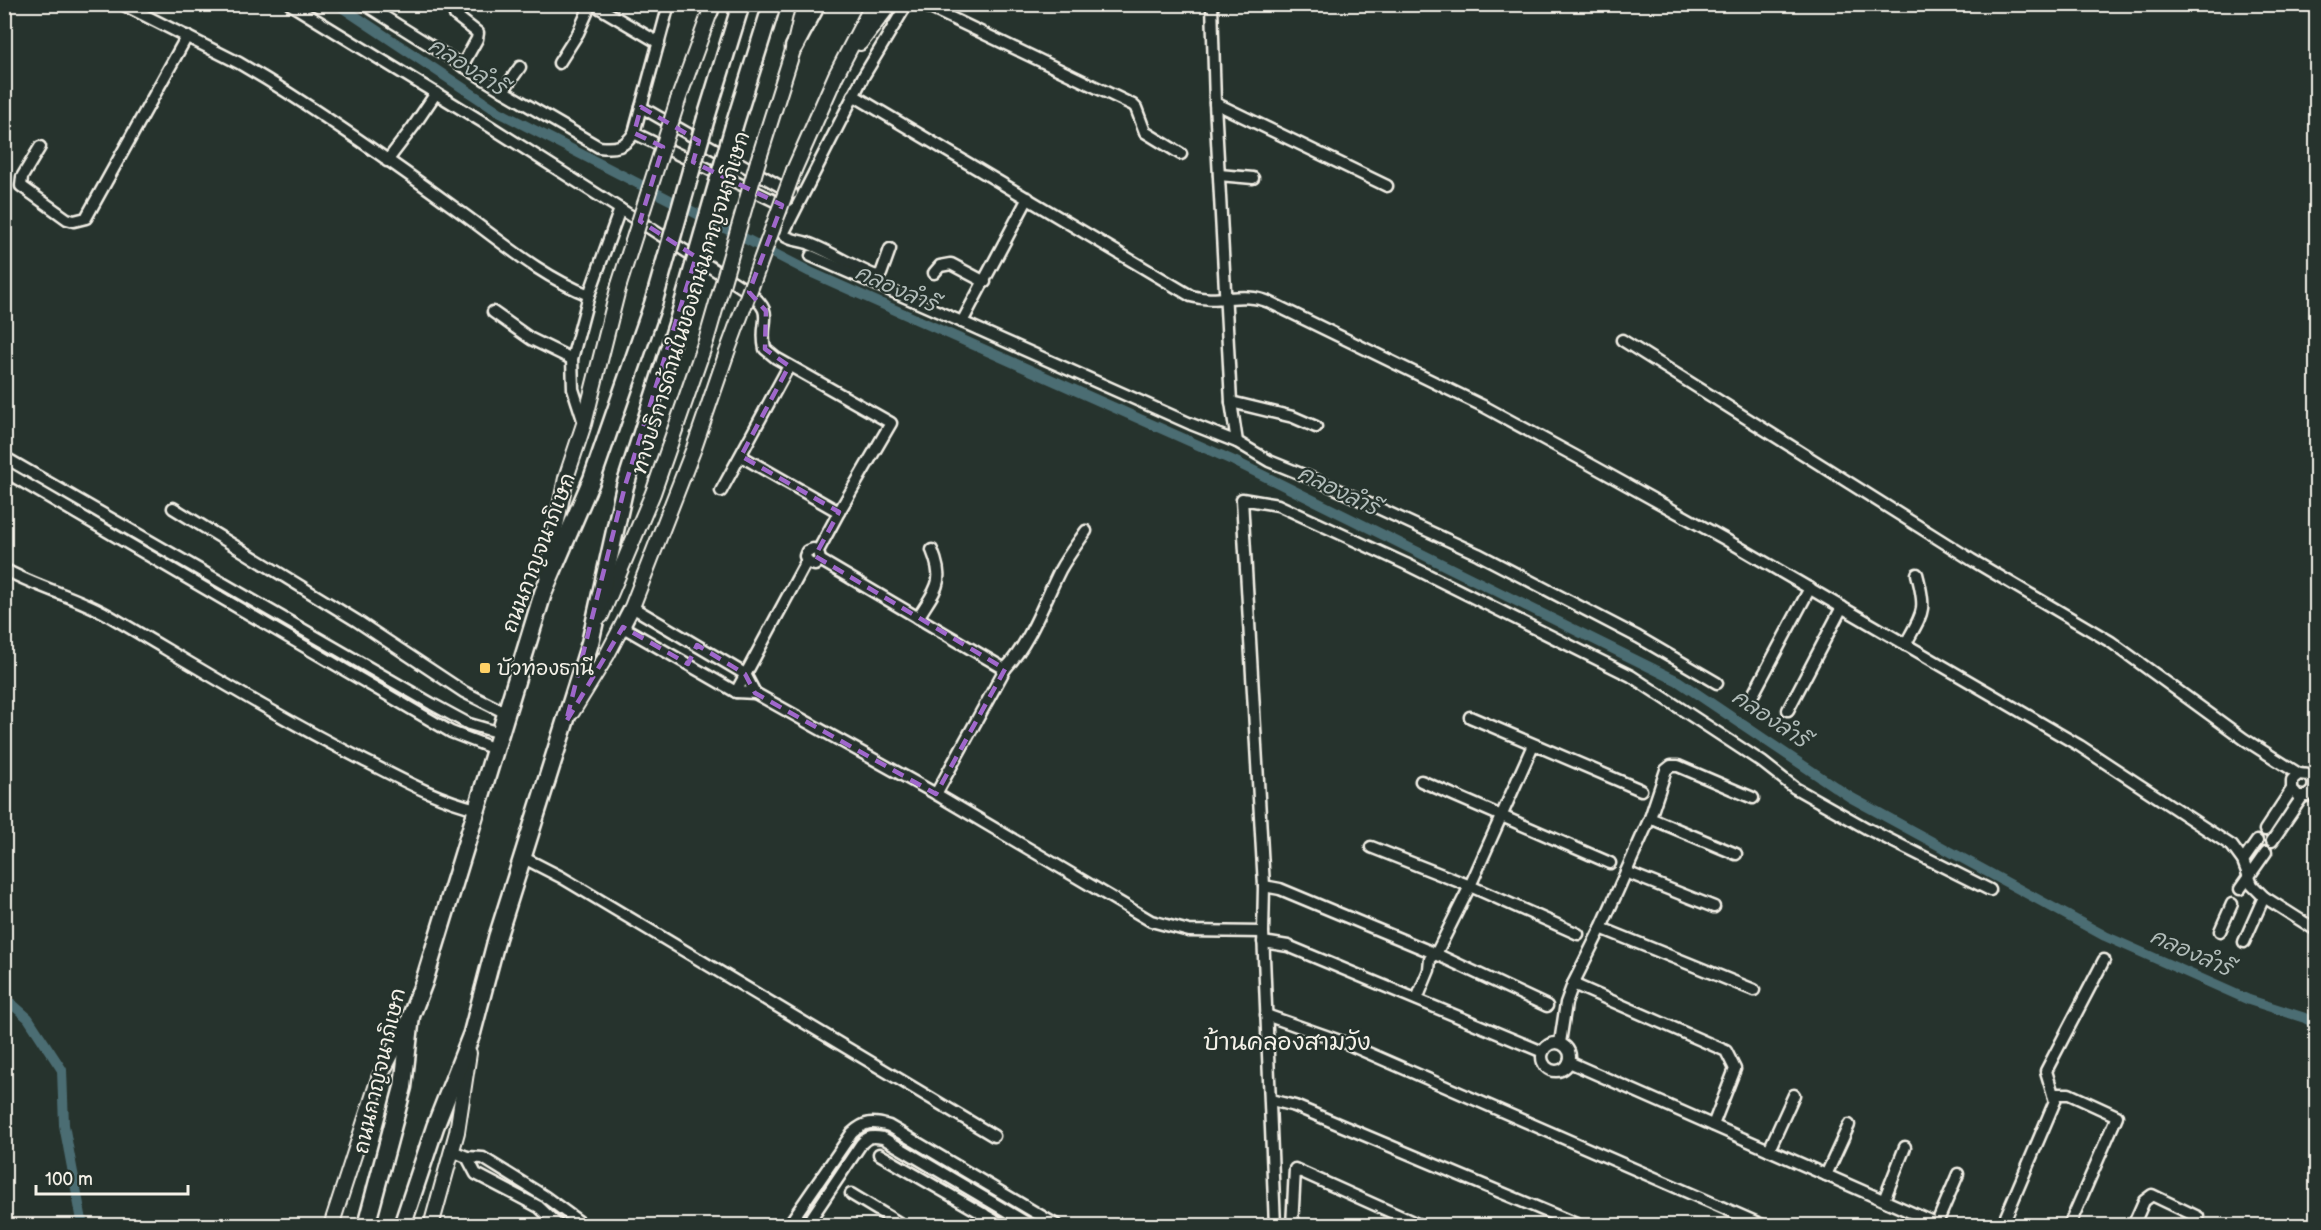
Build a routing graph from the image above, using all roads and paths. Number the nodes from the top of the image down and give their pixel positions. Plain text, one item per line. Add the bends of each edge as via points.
1 (122, 4) edge
2 (290, 4) edge
3 (364, 4) edge
4 (592, 4) edge
5 (669, 4) edge
6 (741, 4) edge
7 (772, 4) edge
8 (804, 4) edge
9 (817, 4) edge
10 (873, 4) edge
11 (890, 4) edge
12 (907, 4) edge
13 (922, 4) edge
14 (1212, 4) edge
15 (711, 6) edge
16 (455, 15) dead end
17 (187, 36) junction
18 (659, 42) junction
19 (794, 47) junction
20 (559, 63) dead end
21 (462, 66) junction
22 (520, 67) dead end
23 (836, 75) junction
24 (504, 91) junction
25 (436, 93) junction
26 (853, 95) junction
27 (1215, 103) junction
28 (641, 107) junction
29 (634, 133) junction
30 (40, 147) dead end
31 (1181, 154) dead end
32 (387, 161) junction
33 (1227, 176) junction
34 (1253, 178) dead end
35 (1387, 186) dead end
36 (800, 197) junction
37 (1028, 198) junction
38 (616, 207) junction
39 (793, 210) junction
40 (890, 249) dead end
41 (811, 256) dead end
42 (934, 273) dead end
43 (985, 282) junction
44 (589, 295) junction
45 (1228, 297) junction
46 (493, 312) dead end
47 (962, 322) junction
48 (1622, 340) dead end
49 (572, 359) junction
50 (789, 366) junction
51 (1230, 402) junction
52 (584, 424) junction
53 (1316, 427) dead end
54 (1237, 442) junction
55 (741, 456) junction
56 (4, 458) edge
57 (4, 471) edge
58 (721, 491) dead end
59 (173, 508) dead end
60 (838, 512) junction
61 (1086, 531) dead end
62 (932, 550) dead end
63 (819, 555) junction
64 (4, 568) edge
65 (1917, 574) dead end
66 (1810, 588) junction
67 (543, 593) junction
68 (632, 607) junction
69 (1842, 607) junction
70 (918, 618) junction
71 (623, 627) junction
72 (590, 643) junction
73 (697, 645) junction
74 (1905, 645) junction
75 (688, 664) junction
76 (1005, 669) junction
77 (745, 674) junction
78 (1717, 683) dead end
79 (736, 692) junction
80 (755, 693) junction
81 (1754, 693) dead end
82 (1788, 710) dead end
83 (506, 713) junction
84 (1470, 717) dead end
85 (566, 722) junction
86 (497, 742) junction
87 (1533, 745) junction
88 (2299, 774) junction
89 (1421, 782) dead end
90 (2292, 789) junction
91 (1641, 790) dead end
92 (2315, 791) edge
93 (936, 794) junction
94 (2302, 797) junction
95 (1753, 798) dead end
96 (477, 809) junction
97 (1500, 817) junction
98 (1650, 818) junction
99 (2257, 841) dead end
100 (1371, 847) dead end
101 (2266, 852) dead end
102 (1736, 854) dead end
103 (522, 857) junction
104 (2243, 861) junction
105 (1610, 863) dead end
106 (1626, 872) junction
107 (2248, 879) junction
108 (1264, 886) junction
109 (1470, 886) junction
110 (2240, 889) dead end
111 (1990, 890) dead end
112 (2264, 897) junction
113 (2232, 904) dead end
114 (1714, 907) dead end
115 (1601, 928) junction
116 (2316, 930) edge
117 (2220, 932) dead end
118 (1578, 934) dead end
119 (1263, 937) junction
120 (2244, 942) dead end
121 (1436, 954) junction
122 (2104, 960) dead end
123 (1573, 984) junction
124 (1754, 990) dead end
125 (1417, 999) junction
126 (1547, 1006) dead end
127 (411, 1016) junction
128 (1266, 1016) junction
129 (472, 1034) junction
130 (1560, 1043) junction
131 (1543, 1052) junction
132 (1569, 1062) junction
133 (2053, 1094) junction
134 (1794, 1095) dead end
135 (1271, 1100) junction
136 (1713, 1125) junction
137 (1849, 1125) dead end
138 (994, 1137) dead end
139 (1905, 1147) dead end
140 (1769, 1150) junction
141 (452, 1151) junction
142 (879, 1154) dead end
143 (467, 1157) junction
144 (1958, 1174) dead end
145 (1826, 1175) junction
146 (512, 1176) junction
147 (504, 1188) junction
148 (996, 1189) junction
149 (851, 1194) dead end
150 (989, 1200) junction
151 (1884, 1200) junction
152 (984, 1214) junction
153 (1940, 1224) edge
154 (331, 1226) edge
155 (366, 1226) edge
156 (402, 1226) edge
157 (431, 1226) edge
158 (559, 1226) edge
159 (585, 1226) edge
160 (789, 1226) edge
161 (806, 1226) edge
162 (904, 1226) edge
163 (977, 1226) edge
164 (1004, 1226) edge
165 (1032, 1226) edge
166 (1058, 1226) edge
167 (1275, 1226) edge
168 (1292, 1226) edge
169 (1422, 1226) edge
170 (1581, 1226) edge
171 (1765, 1226) edge
172 (2002, 1226) edge
173 (2069, 1226) edge
174 (2133, 1226) edge
175 (2199, 1226) edge

1 - 17 street
2 - 25 street
3 - 21 street
4 - 18 street
4 - 20 street
5 - 18 street
6 - 67 highway, ถนนกาญจนาภิเษก, bridge via 653,304 592,479
7 - 72 highway, bridge via 626,486
8 - 19 main road, ทางบริการด้านในของถนนกาญจนาภิเษก
9 - 19 highway
10 - 23 main road
11 - 23 main road
12 - 26 street
13 - 31 street via 1133,105 1145,132
14 - 27 street
15 - 52 main road, bridge via 619,285
16 - 21 street via 478,36
17 - 30 street via 86,218 67,219 21,186 22,177
17 - 32 street via 266,79
18 - 28 street
19 - 72 main road, ทางบริการด้านในของถนนกาญจนาภิเษก, bridge via 706,341 653,493
21 - 24 street
22 - 24 street
23 - 68 main road, bridge via 795,170
24 - 29 street via 600,147 617,148
25 - 32 street
25 - 38 street
26 - 36 street
26 - 37 street
27 - 33 street
27 - 35 street
28 - 29 street
28 - 36 street
29 - 39 street
32 - 44 street via 506,247 563,284
33 - 34 street
33 - 45 street
36 - 39 street
37 - 43 street
37 - 45 street via 1191,296 1204,300
38 - 44 street
38 - 50 street via 759,300 766,311 765,349
39 - 40 street via 784,236 825,250 870,274 881,274
41 - 47 street
42 - 43 street via 940,266 951,264
43 - 47 street
44 - 49 street
45 - 51 street
45 - 66 street via 1247,296 1269,302 1317,323 1483,406
46 - 49 street via 531,339
47 - 54 street
48 - 88 street via 1972,560 2111,642
49 - 52 street via 573,389
50 - 55 street
50 - 60 street via 891,423
51 - 53 street via 1293,417
51 - 54 street
52 - 67 main road via 566,478
54 - 78 street via 1269,461 1478,554
55 - 58 street
55 - 60 street
56 - 86 street
57 - 86 street via 451,732
59 - 83 street via 464,692
60 - 63 street
61 - 76 street via 1061,569 1021,648
62 - 70 street via 939,581
63 - 70 street
63 - 77 street via 815,565 807,562
64 - 96 street via 29,583 96,608 272,711 411,785 450,803
65 - 74 street via 1924,604
66 - 69 street
66 - 81 street
67 - 83 highway, ถนนกาญจนาภิเษก
68 - 71 main road
68 - 73 street
69 - 74 street
69 - 82 street
70 - 76 street
71 - 75 street
71 - 85 main road
72 - 85 highway
73 - 75 street
73 - 77 street
74 - 104 street via 2109,764 2232,846
75 - 79 street
76 - 93 street
77 - 79 street
77 - 80 street
79 - 80 street
80 - 93 street
83 - 86 highway, ถนนกาญจนาภิเษก
84 - 87 street
85 - 103 highway
86 - 96 highway, ถนนกาญจนาภิเษก
87 - 91 street
87 - 97 street
88 - 90 street via 2292,780
88 - 92 street via 2311,777
89 - 97 street
90 - 94 street
90 - 94 street via 2266,828 2274,839
92 - 94 street
93 - 119 street via 1151,921 1189,932
95 - 98 street via 1671,766 1666,770
96 - 127 highway, ถนนกาญจนาภิเษก
97 - 105 street
97 - 109 street
98 - 102 street
98 - 106 street
99 - 104 street
100 - 109 street
101 - 107 street
103 - 129 highway
103 - 138 street
104 - 107 street
106 - 114 street
106 - 115 street
107 - 110 street
107 - 112 street
108 - 111 street via 1242,499 1278,505 1631,676 1795,788
108 - 119 street
108 - 121 street via 1280,889
109 - 118 street
109 - 121 street
112 - 116 street
112 - 120 street
113 - 117 street
115 - 123 street
115 - 124 street
119 - 125 street
119 - 128 street
121 - 125 street via 1430,958
121 - 126 street
122 - 133 street via 2046,1071
123 - 130 street
123 - 136 street via 1726,1051 1735,1069
125 - 131 street
127 - 154 main road via 379,1078
127 - 155 highway, ถนนกาญจนาภิเษก via 403,1088
128 - 135 street
128 - 171 street via 1343,1042
129 - 141 main road
129 - 156 highway
130 - 131 street via 1550,1044
130 - 132 street via 1569,1051
131 - 132 street via 1544,1064 1554,1071 1566,1068
132 - 136 street
133 - 172 street via 2055,1101
133 - 173 street via 2069,1094 2117,1116
134 - 140 street
135 - 167 street
135 - 170 street via 1295,1106
136 - 140 street
137 - 145 street
139 - 151 street
140 - 145 street
141 - 143 street
141 - 157 main road
142 - 152 street
143 - 146 street via 483,1158
143 - 147 street via 476,1173
144 - 153 street
145 - 151 street
146 - 147 street
146 - 159 street
147 - 158 street via 538,1207
148 - 150 street
148 - 160 street via 889,1126 873,1121 861,1124 852,1133
148 - 166 street
149 - 162 street
150 - 161 street via 874,1136 861,1144
150 - 165 street
151 - 153 street
152 - 163 street
152 - 164 street
168 - 169 street via 1295,1169
174 - 175 street via 2144,1201 2152,1195 2198,1217

